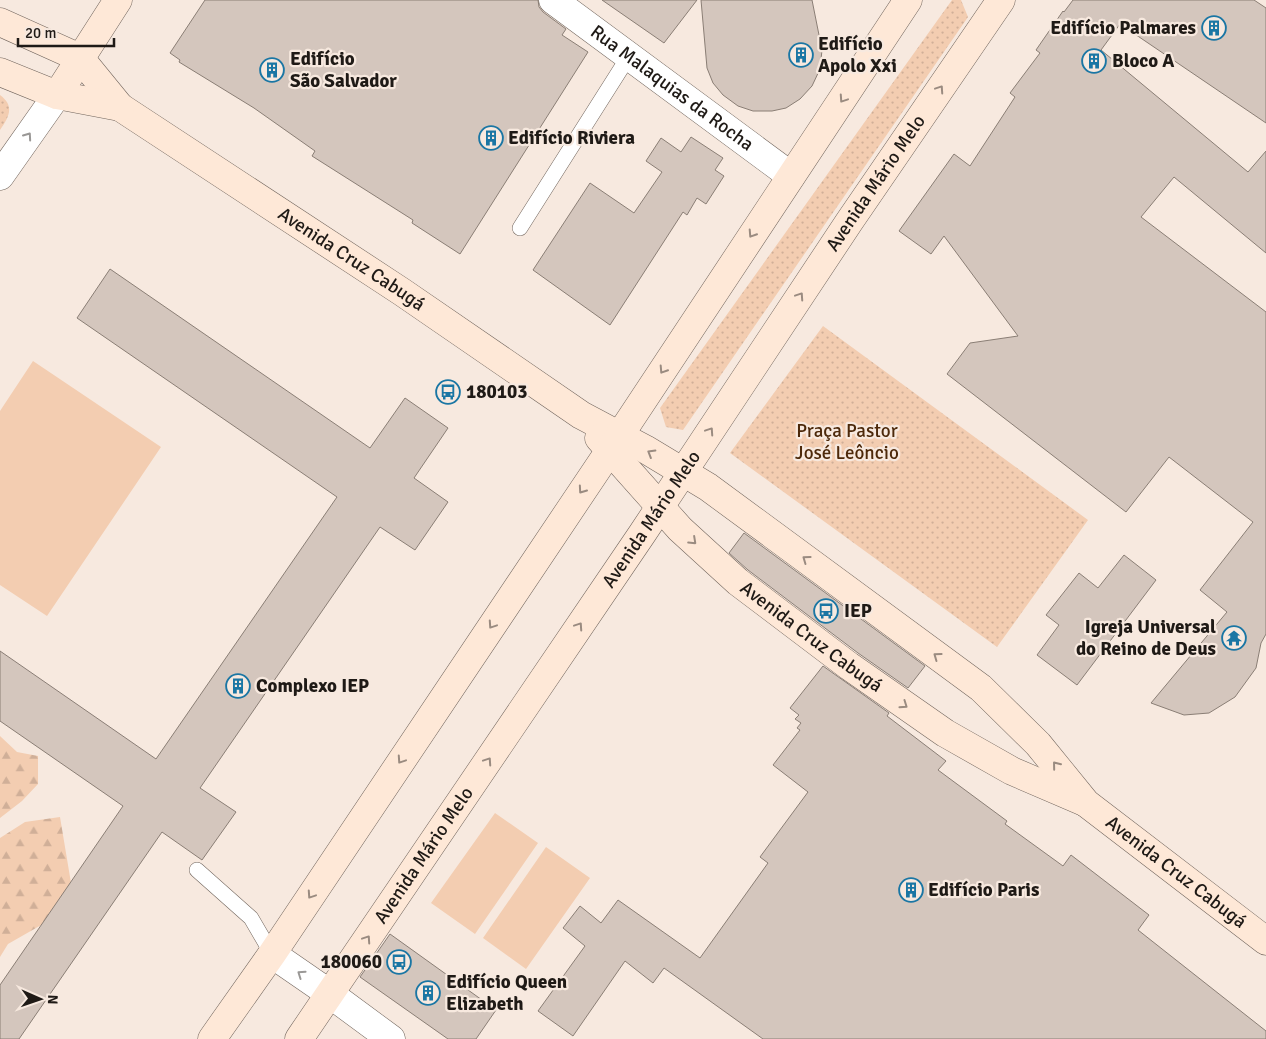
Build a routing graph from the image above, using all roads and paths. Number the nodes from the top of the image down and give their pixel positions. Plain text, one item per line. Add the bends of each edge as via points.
1 (118, 0) edge
2 (553, 0) edge
3 (908, 0) edge
4 (1001, 0) edge
5 (0, 22) edge
6 (629, 56) junction
7 (80, 58) junction
8 (0, 72) edge
9 (56, 96) junction
10 (120, 107) junction
11 (0, 176) edge
12 (791, 176) junction
13 (520, 228) dead end
14 (615, 443) junction
15 (683, 472) junction
16 (659, 506) junction
17 (1086, 803) junction
18 (197, 870) dead end
19 (1266, 941) edge
20 (272, 954) junction
21 (330, 994) junction
22 (212, 1039) edge
23 (299, 1039) edge
24 (391, 1039) edge

1 - 7 main road
2 - 6 street, Rua Malaquias da Rocha
3 -> 12 main road
15 -> 4 main road, Avenida Mário Melo
5 - 7 main road, Avenida Cruz Cabugá
6 - 12 street, Rua Malaquias da Rocha
6 - 13 lane
7 - 9 main road
7 - 10 main road, Avenida Cruz Cabugá
8 - 9 main road, Avenida Cruz Cabugá
9 - 10 main road, Avenida Cruz Cabugá
11 -> 9 street
10 - 14 main road, Avenida Cruz Cabugá via 402,292
12 -> 14 main road
15 -> 14 main road, Avenida Cruz Cabugá
14 - 16 main road, Avenida Cruz Cabugá via 630,474
14 -> 20 main road
15 - 16 main road, Avenida Mário Melo
17 -> 15 main road, Avenida Cruz Cabugá via 1038,744 981,688 708,487
16 -> 17 main road, Avenida Cruz Cabugá via 738,582 945,733 1012,772
21 -> 16 main road, Avenida Mário Melo
17 - 19 main road, Avenida Cruz Cabugá
18 - 20 lane via 251,918
21 -> 20 street
20 - 22 main road
21 - 23 main road, Avenida Mário Melo
21 - 24 street

